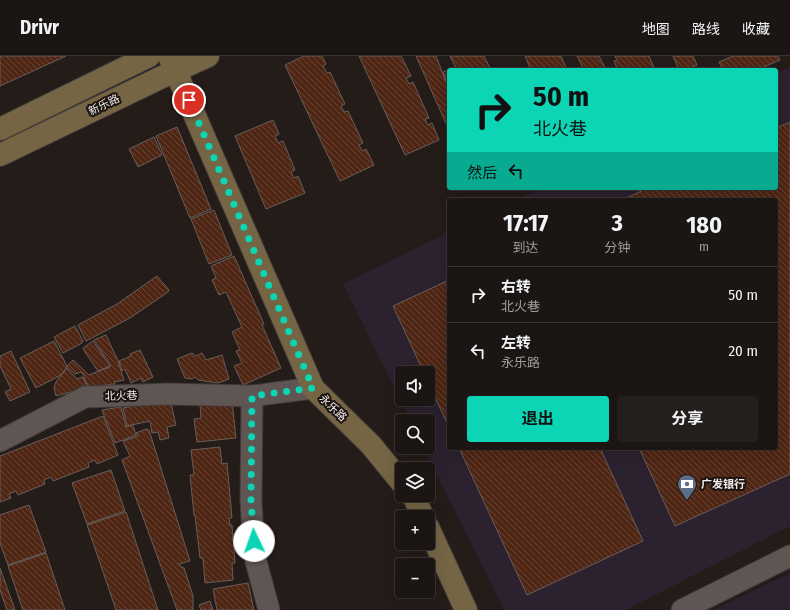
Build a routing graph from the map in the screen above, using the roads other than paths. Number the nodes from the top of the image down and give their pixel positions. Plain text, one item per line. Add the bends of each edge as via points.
1 (149, 56) edge
2 (208, 56) edge
3 (172, 63) edge
4 (0, 129) edge
5 (0, 155) edge
6 (313, 388) junction
7 (252, 396) junction
8 (0, 441) edge
9 (395, 474) edge
10 (435, 542) edge
11 (790, 556) edge
12 (269, 610) edge
13 (466, 610) edge
14 (682, 610) edge

1 - 4 street
2 - 3 street, 新乐路
3 - 5 street, 新乐路
3 - 6 street, 永乐路
6 - 7 street, 北火巷
6 - 9 street, 永乐路 via 371,445
7 - 8 street, 北火巷 via 167,394 85,397
7 - 12 street via 251,500 254,554
10 - 13 street
11 - 14 street

